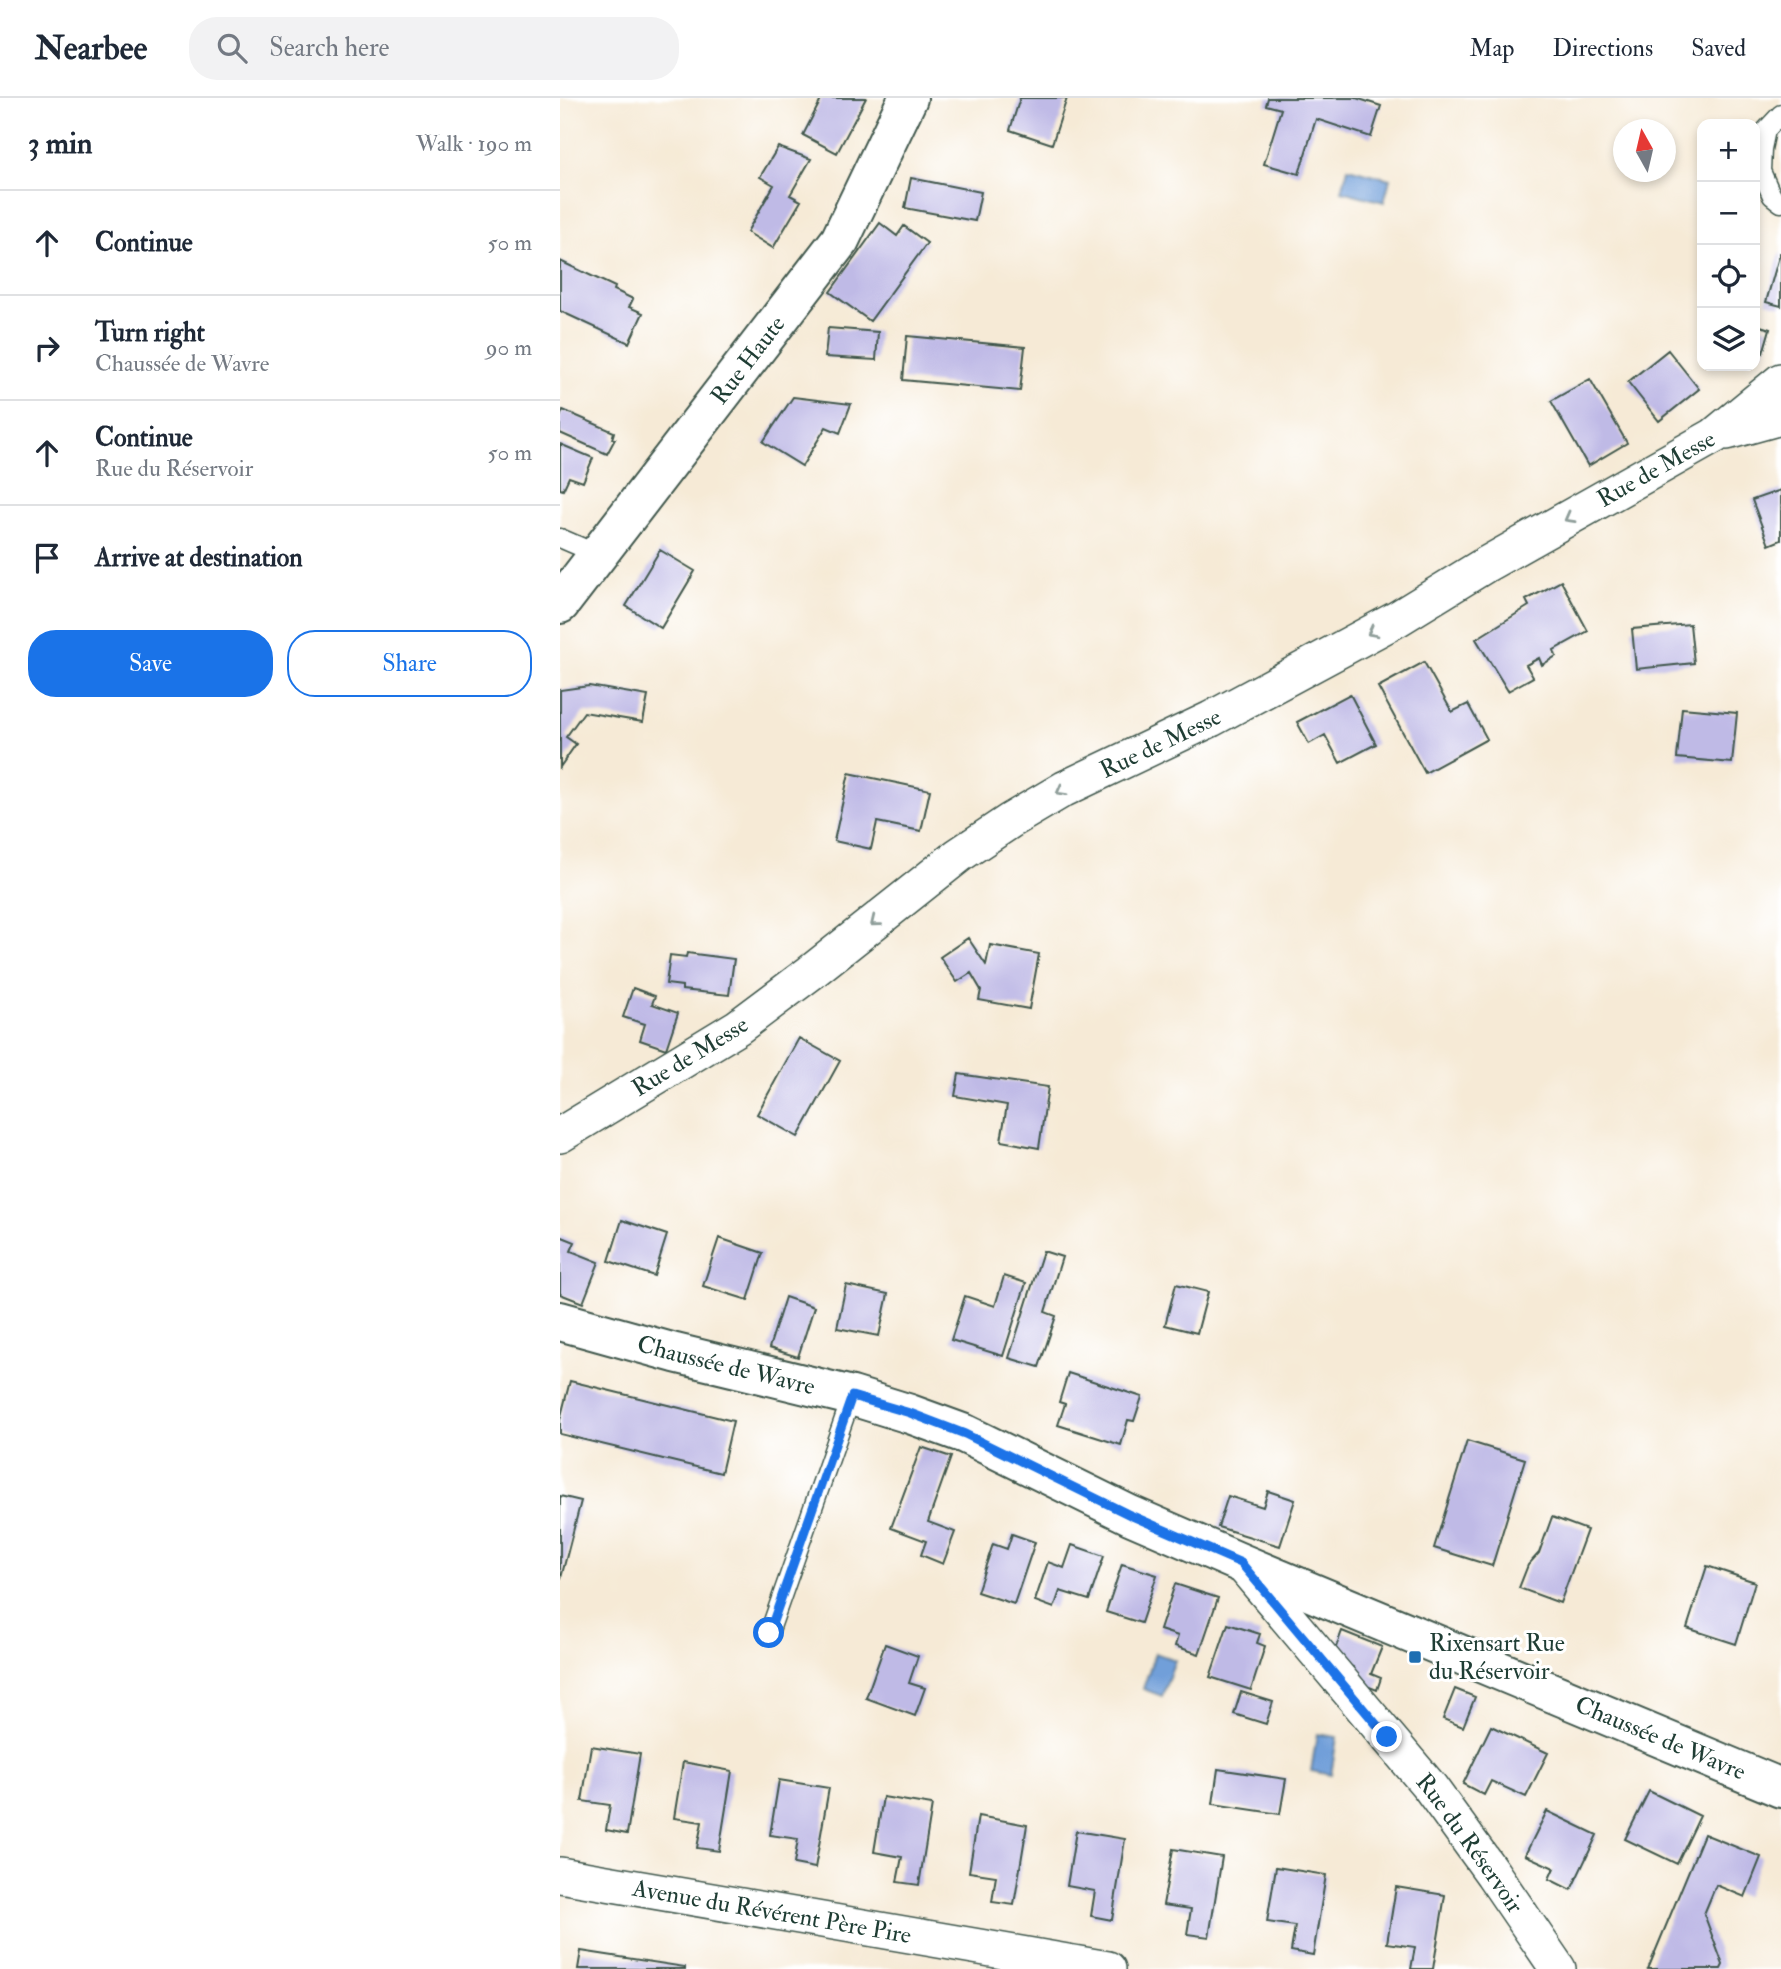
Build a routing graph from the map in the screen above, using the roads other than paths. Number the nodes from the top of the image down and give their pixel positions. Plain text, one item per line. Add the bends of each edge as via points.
1 (908, 98) edge
2 (1781, 114) edge
3 (1781, 203) edge
4 (1781, 381) edge
5 (1781, 417) edge
6 (1714, 436) junction
7 (560, 538) edge
8 (597, 554) junction
9 (560, 604) edge
10 (560, 1135) edge
11 (560, 1321) edge
12 (852, 1396) junction
13 (1241, 1563) junction
14 (769, 1633) dead end
15 (1781, 1788) edge
16 (560, 1875) edge
17 (976, 1958) edge
18 (1108, 1969) edge
19 (1558, 1969) edge

1 - 8 street, Rue Haute via 840,240
2 - 3 lane via 1766,130 1761,171 1772,196
4 - 6 street, Rue de Messe
5 - 6 street
6 -> 10 street, Rue de Messe via 1397,619 1010,821 959,855 738,1027
7 - 8 lane
8 - 9 street, Rue Haute
11 - 12 street, Chaussée de Wavre
12 - 13 street, Chaussée de Wavre via 965,1434 1130,1515
12 - 14 lane
13 - 15 street, Chaussée de Wavre
13 - 19 street, Rue du Réservoir via 1430,1787
16 - 17 street, Avenue du Révérent Père Pire via 766,1909
17 - 18 street, Avenue du Révérent Père Pire

